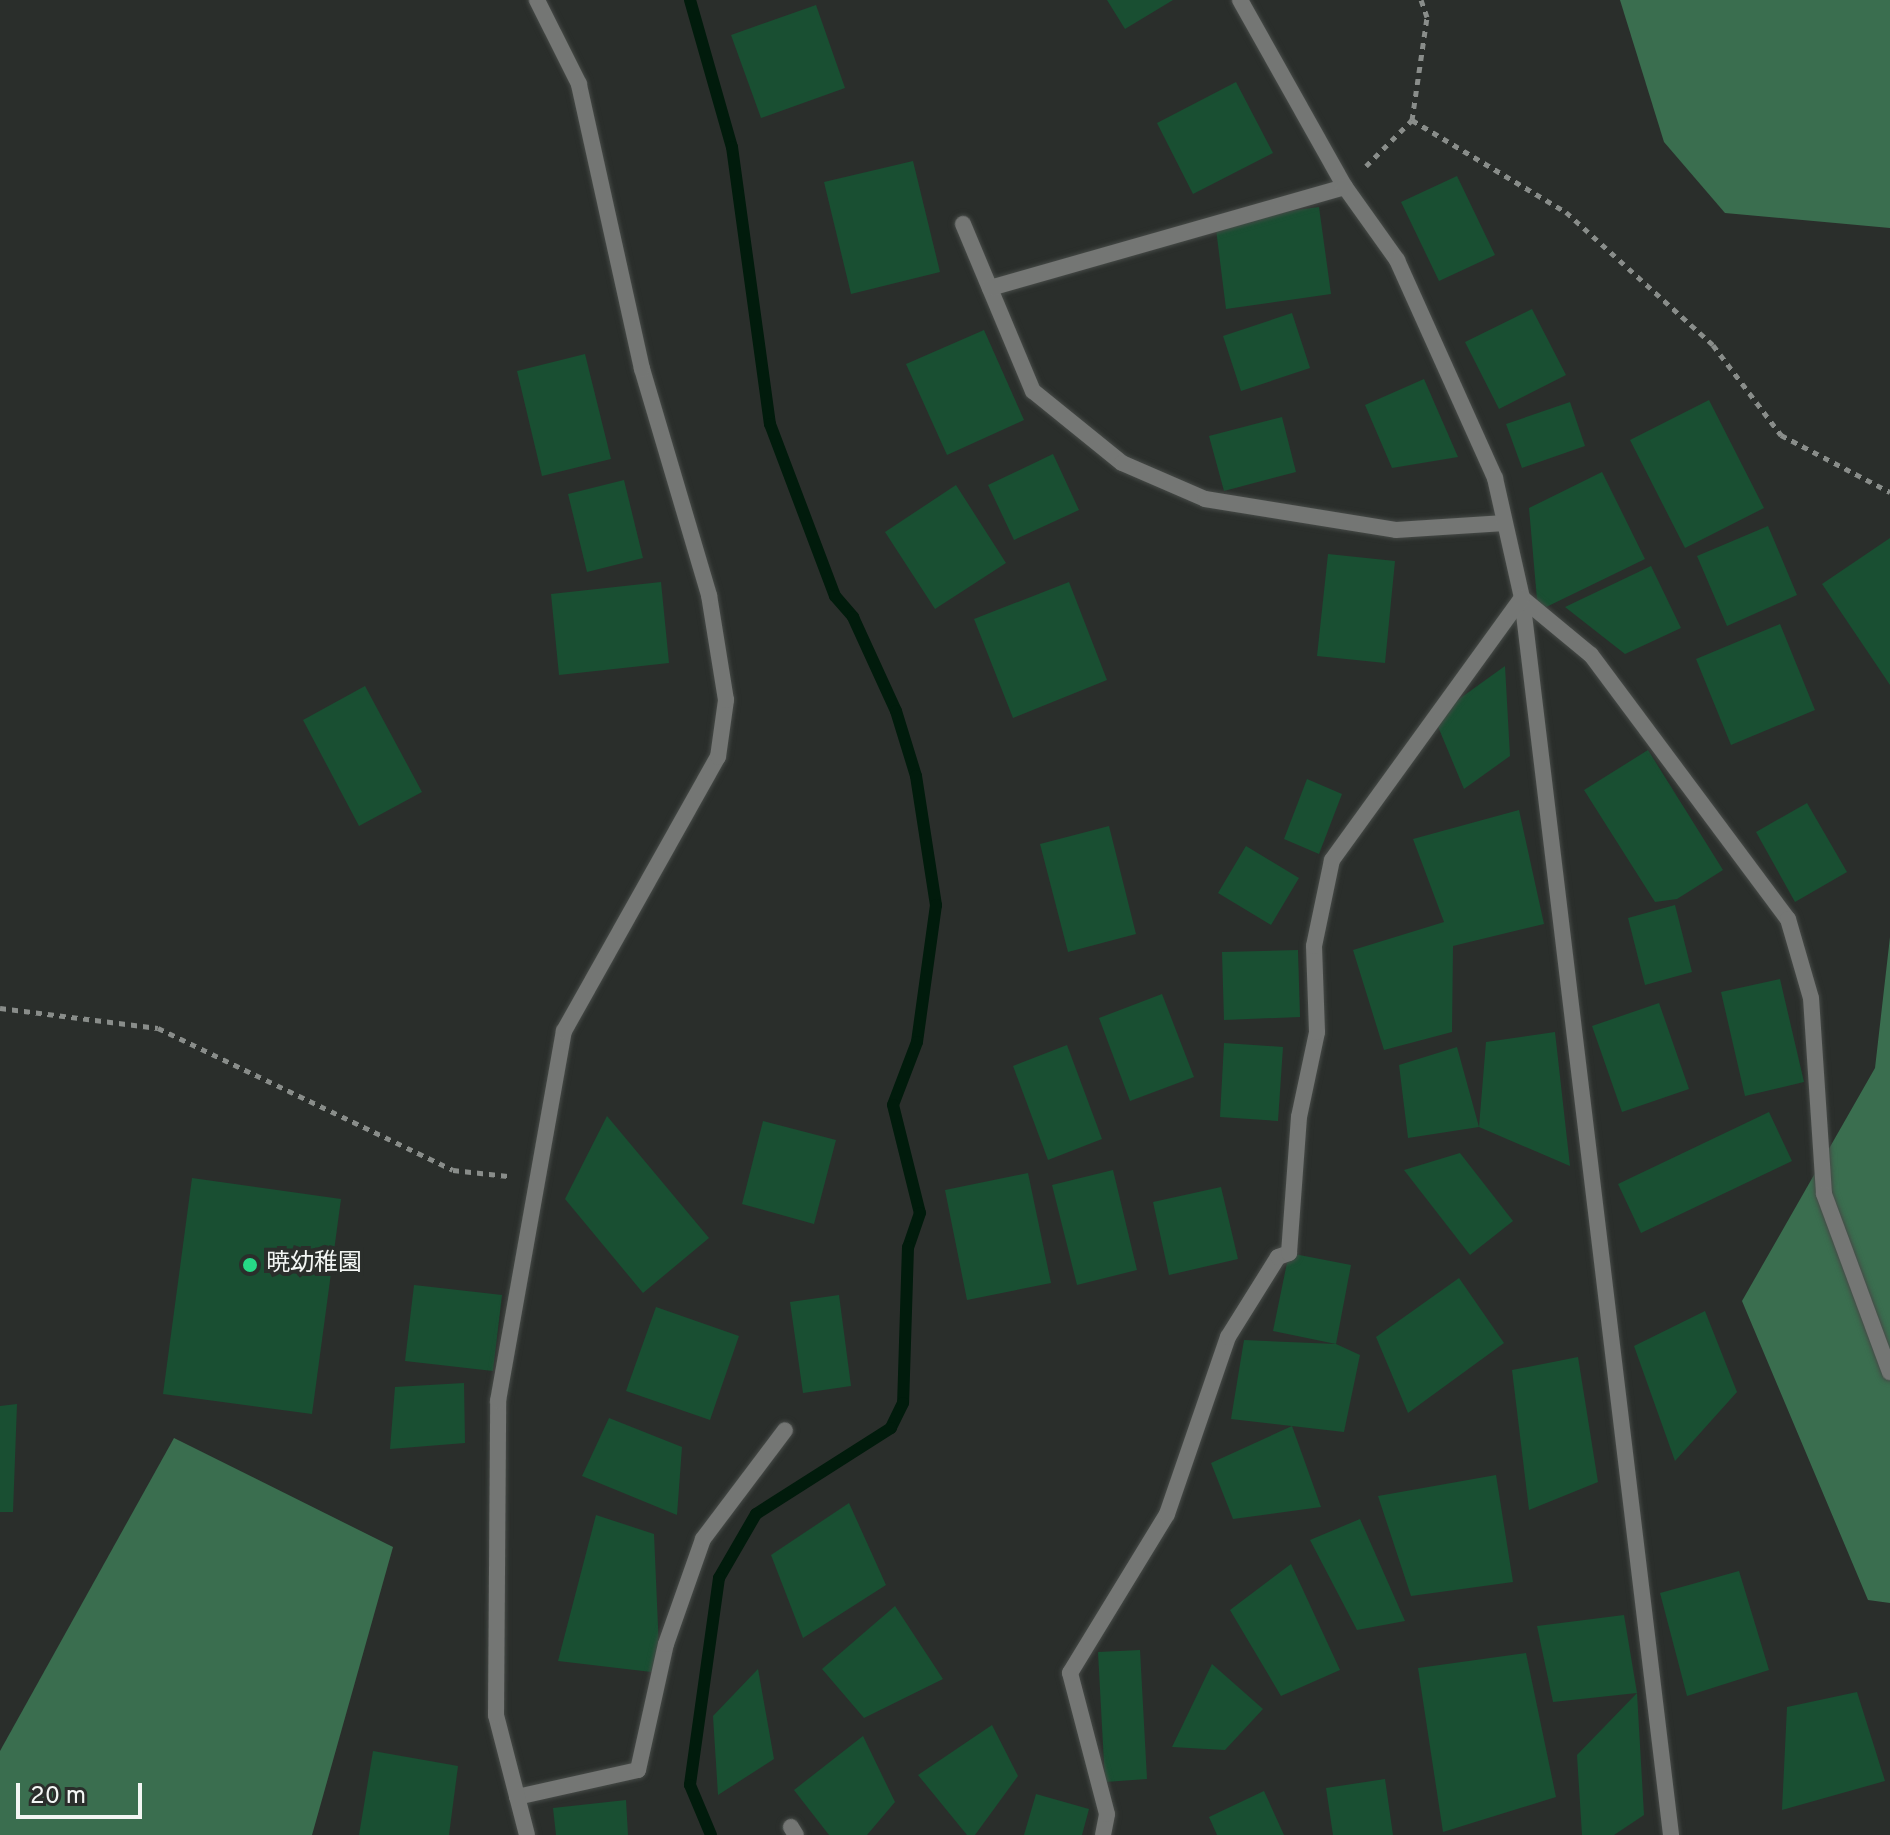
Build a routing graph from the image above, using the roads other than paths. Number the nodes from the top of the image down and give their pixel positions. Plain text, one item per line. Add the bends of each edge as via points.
1 (537, 0) edge
2 (1240, 0) edge
3 (1345, 187) junction
4 (963, 224) dead end
5 (990, 288) junction
6 (1505, 523) junction
7 (1522, 598) junction
8 (1890, 1372) edge
9 (785, 1430) dead end
10 (517, 1797) junction
11 (527, 1835) edge
12 (1103, 1835) edge
13 (1671, 1835) edge

1 - 10 street via 579,84 642,369 709,595 726,700 718,757 564,1031 498,1401 496,1715
2 - 3 street
3 - 5 street
3 - 6 street via 1397,260 1495,478
4 - 5 street
5 - 6 street via 1033,391 1122,463 1205,499 1396,530
6 - 7 street
7 - 8 street via 1591,655 1788,919 1811,998 1824,1194
7 - 12 street via 1332,860 1314,946 1317,1032 1299,1117 1289,1253 1278,1257 1228,1337 1167,1514 1070,1673 1107,1814
7 - 13 street
9 - 10 street via 703,1539 666,1644 638,1770
10 - 11 street

